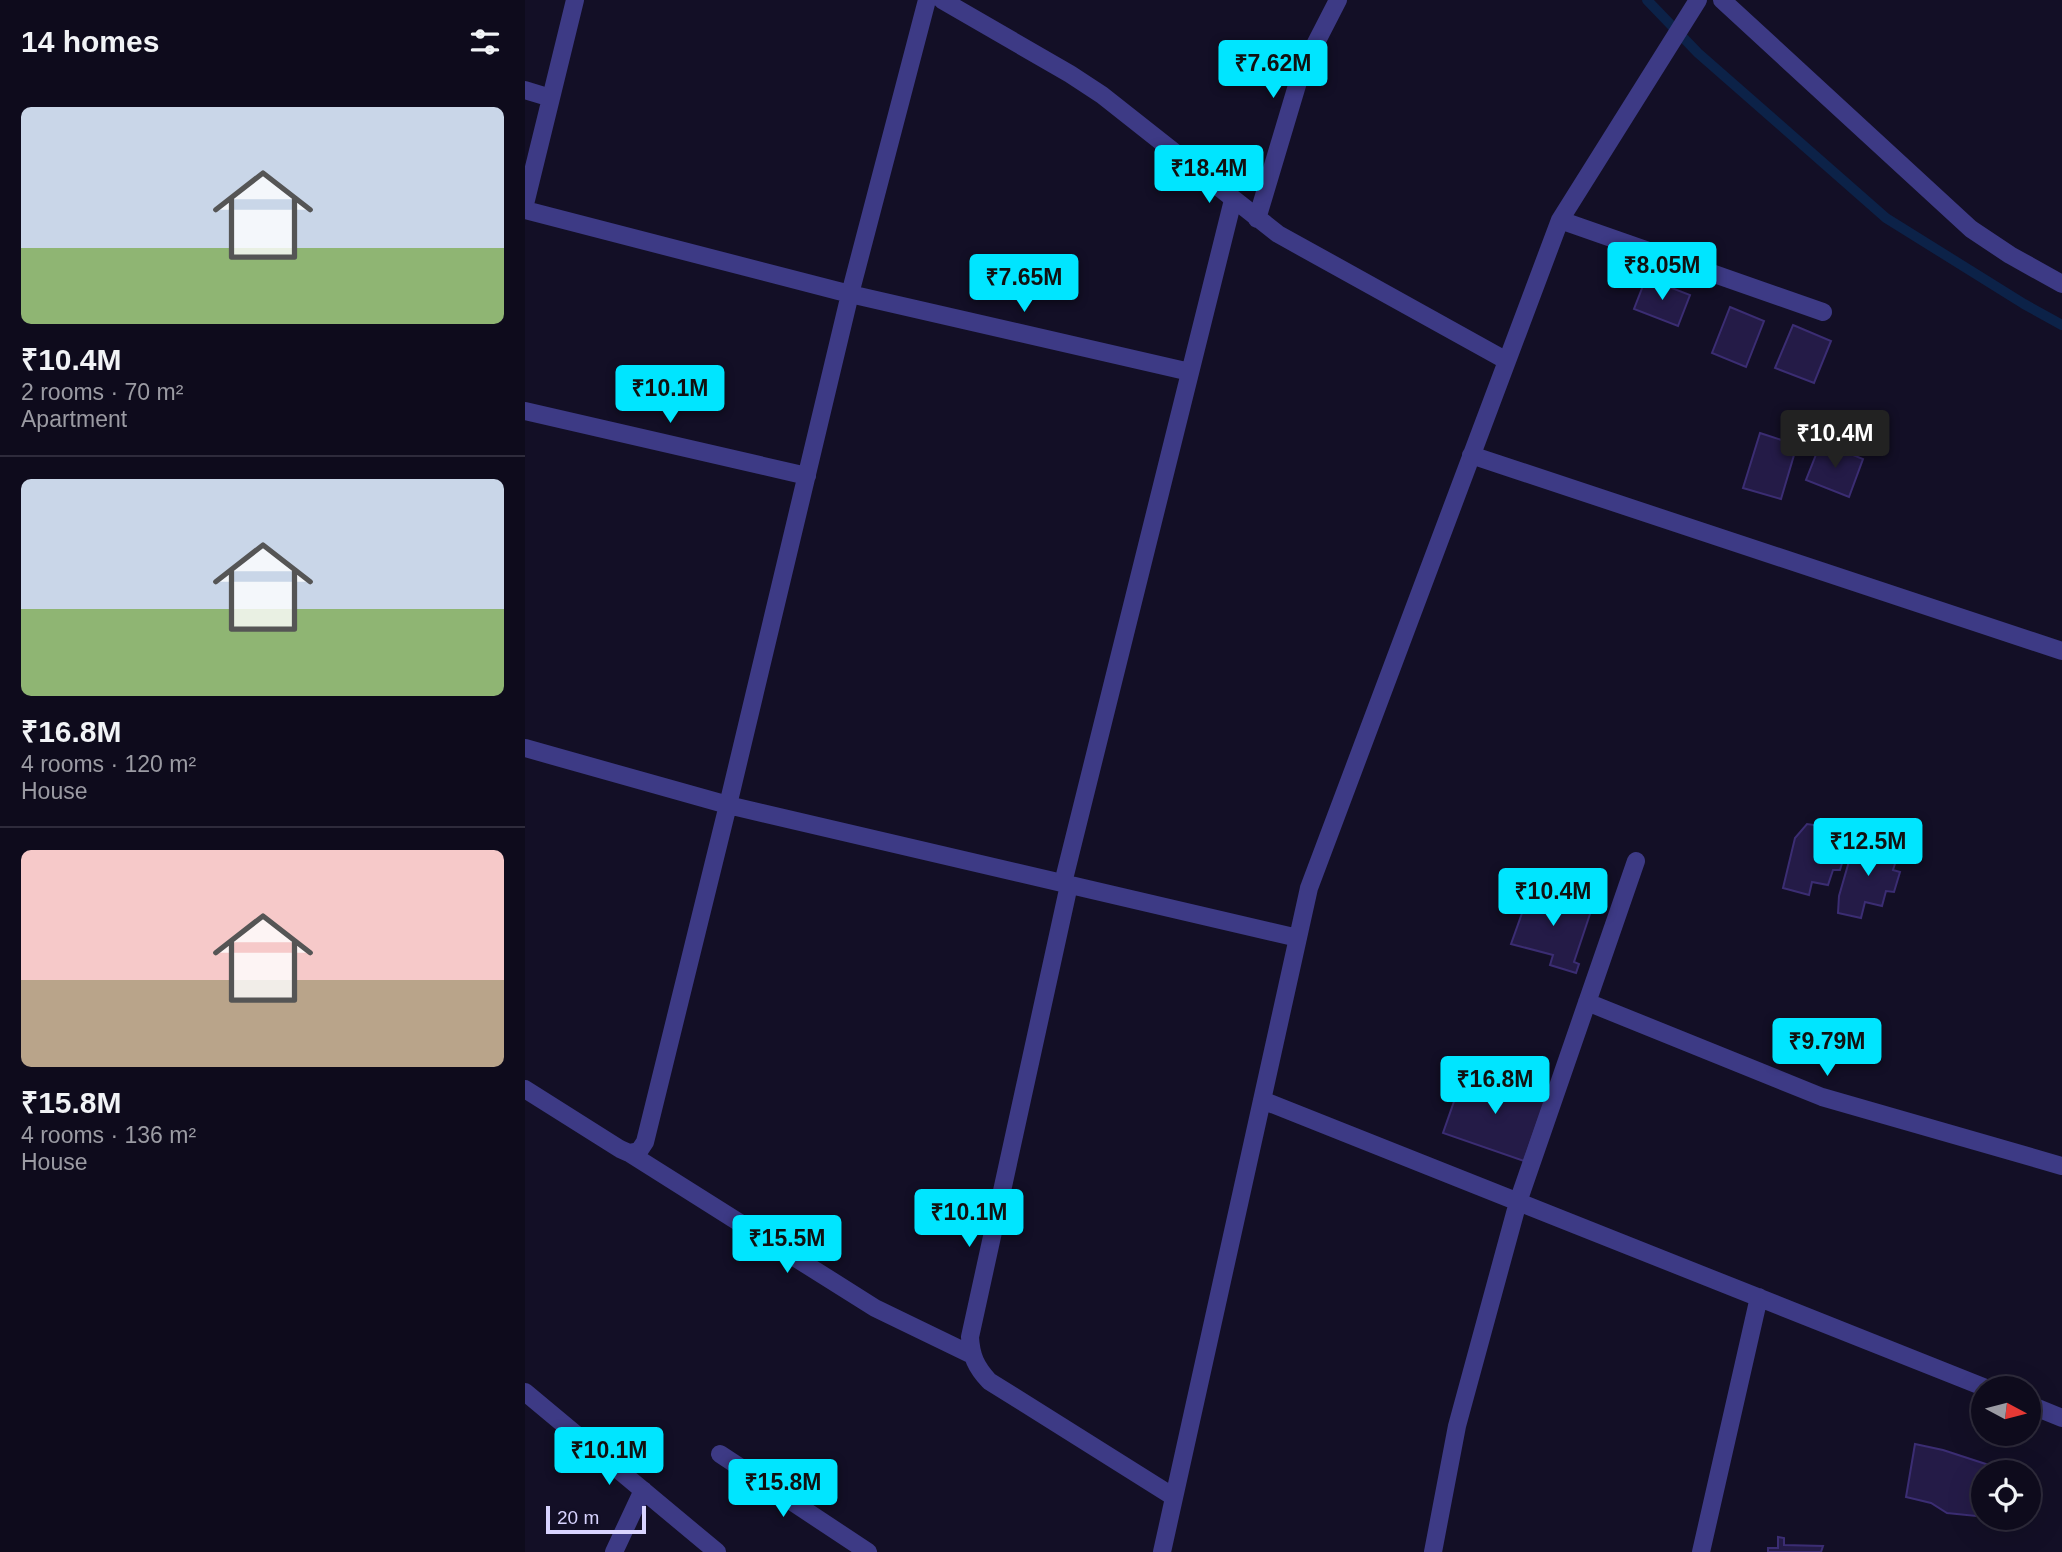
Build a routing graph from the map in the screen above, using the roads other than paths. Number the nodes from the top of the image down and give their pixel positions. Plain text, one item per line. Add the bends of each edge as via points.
1 (575, 0) edge
2 (927, 0) edge
3 (941, 0) edge
4 (1338, 0) edge
5 (1698, 0) edge
6 (1722, 0) edge
7 (525, 90) edge
8 (551, 98) junction
9 (1233, 200) junction
10 (525, 204) edge
11 (525, 210) edge
12 (1257, 219) junction
13 (1560, 220) junction
14 (2062, 284) edge
15 (851, 295) junction
16 (1823, 312) dead end
17 (1507, 361) junction
18 (1190, 372) junction
19 (525, 411) edge
20 (1471, 455) junction
21 (807, 476) junction
22 (2062, 651) edge
23 (525, 748) edge
24 (729, 805) junction
25 (1636, 861) dead end
26 (1066, 884) junction
27 (1298, 939) junction
28 (1587, 1002) junction
29 (525, 1089) edge
30 (1262, 1100) junction
31 (629, 1153) junction
32 (2062, 1166) edge
33 (1518, 1202) junction
34 (1759, 1297) junction
35 (970, 1353) junction
36 (1971, 1382) edge
37 (525, 1392) edge
38 (2041, 1409) edge
39 (2062, 1418) edge
40 (720, 1454) dead end
41 (643, 1490) junction
42 (1174, 1497) junction
43 (614, 1552) edge
44 (717, 1552) edge
45 (867, 1552) edge
46 (1161, 1552) edge
47 (1433, 1552) edge
48 (1700, 1552) edge

1 - 8 street
2 - 15 street
3 - 9 street via 1102,95
4 - 12 street via 1301,72
5 - 13 street
6 - 14 street via 1971,229
7 - 8 street
8 - 10 street
9 - 12 street
9 - 18 street
11 - 15 street
12 - 17 street
13 - 16 street
13 - 17 street
15 - 18 street
15 - 21 street
17 - 20 street
18 - 26 street
19 - 21 street
20 - 22 street
20 - 27 street via 1309,888
21 - 24 street
23 - 24 street
24 - 26 street
24 - 31 street via 645,1142
25 - 28 street
26 - 27 street
26 - 35 street
27 - 30 street
28 - 32 street via 1822,1097
28 - 33 street
29 - 31 street
30 - 33 street
30 - 42 street
31 - 35 street via 875,1308
33 - 34 street
33 - 47 street via 1457,1426
34 - 36 street
34 - 48 street
35 - 42 street via 989,1381
37 - 41 street
38 - 39 street
40 - 45 street
41 - 43 street
41 - 44 street
42 - 46 street

